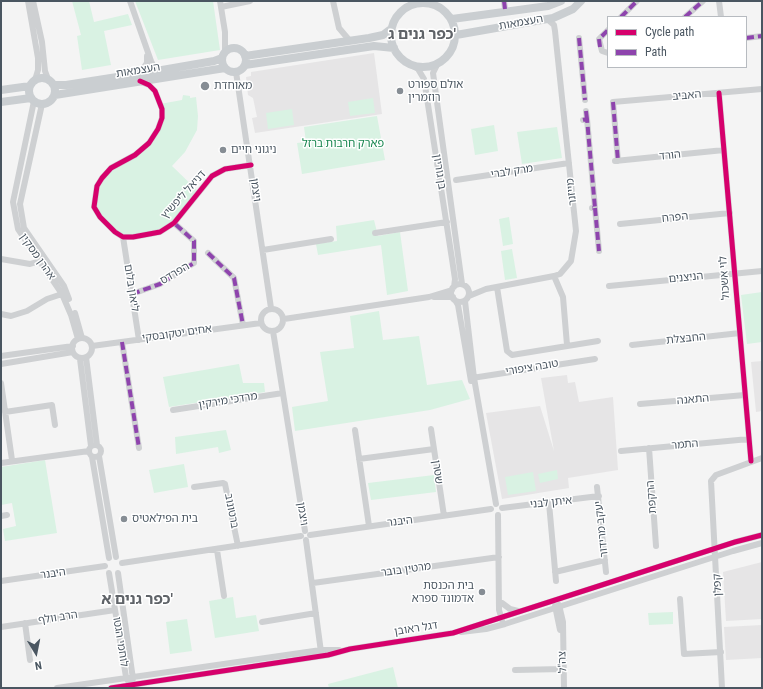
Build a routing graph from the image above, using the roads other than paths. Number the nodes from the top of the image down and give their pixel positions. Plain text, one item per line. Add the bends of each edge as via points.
1 (28, 1) edge
2 (33, 1) edge
3 (130, 1) edge
4 (250, 1) edge
5 (333, 1) edge
6 (504, 1) edge
7 (561, 1) edge
8 (581, 1) edge
9 (637, 1) edge
10 (703, 1) edge
11 (719, 1) edge
12 (425, 2) edge
13 (411, 3) edge
14 (220, 4) edge
15 (505, 9) dead end
16 (559, 16) junction
17 (622, 16) edge
18 (686, 16) edge
19 (721, 16) edge
20 (452, 19) junction
21 (547, 19) junction
22 (391, 29) junction
23 (555, 31) junction
24 (607, 31) edge
25 (456, 35) junction
26 (762, 36) edge
27 (579, 38) dead end
28 (747, 38) edge
29 (350, 41) junction
30 (394, 48) junction
31 (146, 50) junction
32 (607, 53) edge
33 (224, 55) junction
34 (245, 56) junction
35 (438, 63) junction
36 (409, 64) junction
37 (245, 65) junction
38 (225, 68) junction
39 (162, 70) junction
40 (236, 72) junction
41 (140, 77) junction
42 (51, 82) junction
43 (32, 83) junction
44 (762, 89) edge
45 (1, 90) edge
46 (719, 93) junction
47 (55, 95) junction
48 (33, 100) junction
49 (585, 100) dead end
50 (1, 102) edge
51 (42, 104) junction
52 (586, 111) dead end
53 (724, 150) junction
54 (617, 161) joint
55 (569, 163) junction
56 (251, 165) junction
57 (456, 180) dead end
58 (730, 213) junction
59 (447, 222) junction
60 (174, 223) junction
61 (620, 224) dead end
62 (375, 233) dead end
63 (123, 237) junction
64 (331, 239) dead end
65 (263, 250) junction
66 (599, 251) dead end
67 (208, 253) dead end
68 (1, 259) edge
69 (40, 261) junction
70 (762, 271) edge
71 (735, 274) junction
72 (554, 276) junction
73 (465, 285) junction
74 (609, 286) dead end
75 (497, 287) junction
76 (453, 289) junction
77 (486, 289) junction
78 (62, 294) junction
79 (132, 294) junction
80 (429, 297) junction
81 (454, 298) junction
82 (467, 298) junction
83 (271, 308) junction
84 (1, 314) edge
85 (284, 319) junction
86 (261, 323) junction
87 (243, 325) junction
88 (273, 331) junction
89 (740, 333) junction
90 (80, 339) junction
91 (139, 340) junction
92 (598, 341) dead end
93 (122, 342) junction
94 (567, 345) junction
95 (632, 345) dead end
96 (92, 346) junction
97 (73, 349) junction
98 (1, 356) edge
99 (83, 358) junction
100 (595, 359) dead end
101 (1, 364) edge
102 (472, 378) junction
103 (1, 383) edge
104 (283, 393) junction
105 (745, 395) junction
106 (640, 404) dead end
107 (173, 410) dead end
108 (5, 412) junction
109 (55, 425) dead end
110 (431, 429) dead end
111 (355, 430) dead end
112 (749, 439) junction
113 (139, 448) dead end
114 (649, 448) junction
115 (434, 449) junction
116 (93, 451) junction
117 (621, 451) dead end
118 (762, 458) edge
119 (359, 459) junction
120 (12, 460) junction
121 (751, 461) junction
122 (1, 463) edge
123 (194, 487) dead end
124 (597, 487) dead end
125 (598, 496) junction
126 (549, 503) junction
127 (496, 504) junction
128 (502, 508) junction
129 (491, 509) junction
130 (498, 515) junction
131 (444, 516) junction
132 (369, 526) junction
133 (762, 535) edge
134 (305, 536) junction
135 (762, 544) edge
136 (238, 546) junction
137 (656, 546) dead end
138 (715, 549) junction
139 (217, 550) junction
140 (116, 557) junction
141 (716, 557) junction
142 (109, 558) junction
143 (498, 558) junction
144 (605, 560) junction
145 (122, 563) junction
146 (105, 566) junction
147 (555, 572) junction
148 (606, 572) dead end
149 (109, 573) junction
150 (118, 573) junction
151 (1, 581) edge
152 (556, 581) dead end
153 (313, 583) junction
154 (499, 594) junction
155 (224, 596) dead end
156 (680, 599) dead end
157 (555, 600) junction
158 (502, 603) junction
159 (558, 608) junction
160 (115, 610) junction
161 (520, 611) junction
162 (316, 613) junction
163 (503, 617) junction
164 (262, 622) dead end
165 (25, 623) junction
166 (505, 624) junction
167 (1, 627) edge
168 (453, 633) junction
169 (721, 652) junction
170 (321, 653) junction
171 (30, 660) dead end
172 (563, 669) junction
173 (515, 670) dead end
174 (134, 676) junction
175 (126, 677) junction
176 (132, 686) edge
177 (57, 688) edge
178 (111, 688) edge
179 (564, 688) edge
180 (722, 688) edge

1 - 43 street via 38,58 38,70
2 - 42 street via 45,71
3 - 31 street
4 - 14 street
5 - 29 street via 339,28
6 - 15 street
7 - 20 main road, העצמאות via 548,6
8 - 16 main road, העצמאות via 573,9
9 - 17 street
10 - 18 street
11 - 19 street
12 - 13 main road
12 - 20 main road via 446,11
13 - 22 main road via 395,19
14 - 33 street via 225,32
16 - 21 main road, העצמאות
16 - 23 street, מייזנר
20 - 25 main road
21 - 23 street, מייזנר via 554,25
21 - 25 main road, העצמאות
22 - 29 main road via 383,35
22 - 30 main road
23 - 55 street, מייזנר
24 - 32 street via 599,39 602,51
25 - 35 main road via 451,52
26 - 28 street
27 - 49 street
29 - 34 main road
30 - 36 main road
30 - 37 main road via 374,46
31 - 39 street via 154,67
31 - 41 street via 147,63
33 - 34 main road via 234,48 241,50
33 - 38 main road
33 - 39 main road, העצמאות via 214,61
34 - 37 main road
35 - 36 main road via 418,67
35 - 73 street, בן גוריון via 433,72
36 - 59 street, בן גוריון via 418,69 424,79
37 - 40 main road via 242,70
38 - 40 main road via 230,72
38 - 41 main road, העצמאות
39 - 41 main road, העצמאות
40 - 56 street, ויצמן
41 - 42 main road, העצמאות via 66,85
41 - 47 main road, העצמאות
41 - 63 street via 155,91 160,104 162,118 158,129 149,143 135,155 111,168 102,178 97,186 93,204 107,226
42 - 43 main road via 40,78
42 - 47 main road
43 - 45 main road
43 - 48 main road
44 - 46 street, האביב
46 - 53 street, לוי אשכול
46 - 54 street, האביב via 612,102
47 - 51 main road via 50,102
48 - 50 main road
48 - 51 main road
48 - 69 street, אהרן מסקין via 13,202 18,229
51 - 90 street, אהרן מסקין via 20,204 24,228 64,286 74,312
52 - 66 street, מייזנר
53 - 54 street, הורד
53 - 58 street, לוי אשכול
55 - 57 street, מרק לברי
55 - 72 street, מייזנר via 576,231 574,252 571,261 560,274
56 - 60 street, דניאל ליפשיץ via 225,169 212,176
56 - 65 street, ויצמן
58 - 61 street, הפרח
58 - 71 street, לוי אשכול
59 - 62 street
59 - 76 street, בן גוריון via 455,279
60 - 63 street, דניאל ליפשיץ via 160,232
60 - 79 street, הפרדס via 194,241 194,263 160,284
63 - 79 street, ליאון בלום
64 - 65 street
65 - 83 street, ויצמן
67 - 87 street via 234,278
68 - 69 street via 30,264
69 - 78 street, אהרן מסקין
70 - 71 street, הניצנים
71 - 74 street, הניצנים
71 - 89 street, לוי אשכול
72 - 75 street, מייזנר
72 - 94 street via 563,297
73 - 76 street
73 - 77 street, מייזנר
73 - 82 street, בן גוריון
75 - 77 street, מייזנר
75 - 94 street via 507,351 512,355
76 - 80 street
76 - 81 street, בן גוריון
77 - 82 street, מייזנר
78 - 84 street via 47,298 27,311 11,316
78 - 90 street, אהרן מסקין
79 - 91 street, ליאון בלום
80 - 81 street
80 - 85 street
81 - 82 street via 460,302
81 - 102 street via 458,305
82 - 102 street
83 - 85 street via 279,310
83 - 86 street via 264,312
85 - 88 street via 280,327
86 - 87 street, אחים יטקובסקי
86 - 88 street via 264,328
87 - 91 street, אחים יטקובסקי
88 - 104 street, ויצמן
89 - 95 street, החבצלת
89 - 105 street, לוי אשכול
90 - 96 street via 90,341
90 - 97 street
91 - 93 street, אחים יטקובסקי
92 - 94 street
93 - 96 street, אחים יטקובסקי
93 - 113 street
96 - 99 street via 91,353
97 - 98 street
97 - 99 street
97 - 101 street
99 - 116 street
100 - 102 street, טובה ציפורי
102 - 127 street
103 - 108 street
104 - 107 street, מרדכי מירקין
104 - 134 street, ויצמן
105 - 106 street, התאנה
105 - 112 street, לוי אשכול
108 - 109 street via 52,405
108 - 120 street
110 - 115 street, שטרן
111 - 119 street
112 - 114 street, התמר
112 - 121 street, לוי אשכול
114 - 117 street, התמר
114 - 137 street, הרקפת
115 - 119 street
115 - 131 street, שטרן
116 - 120 street
116 - 140 street
116 - 142 street
118 - 121 street
119 - 132 street
120 - 122 street
121 - 138 street, קפלן via 716,475 711,481
123 - 136 street, ברטונוב via 226,484
124 - 125 street, יעקב מרידור
125 - 126 street, איתן לבני
125 - 144 street, יעקב מרידור
126 - 128 street, איתן לבני
126 - 147 street
127 - 128 street
127 - 129 street
128 - 130 street
129 - 130 street via 492,513
129 - 131 street, היבנר
130 - 143 street
131 - 132 street, היבנר
132 - 134 street, היבנר
133 - 138 street, דגל ראובן
134 - 136 street, היבנר
134 - 153 street, ויצמן
135 - 141 street, דגל ראובן
136 - 139 street, היבנר
138 - 141 street, קפלן
138 - 157 street, דגל ראובן
139 - 145 street, היבנר
139 - 155 street
140 - 142 street
140 - 145 street
141 - 159 street, דגל ראובן
141 - 169 street, קפלן
142 - 146 street
143 - 153 street, מרטין בובר
143 - 154 street
144 - 147 street
144 - 148 street, יעקב מרידור
145 - 150 street
146 - 149 street
146 - 151 street, היבנר
147 - 152 street
149 - 150 street
149 - 160 street, לוחמי הגטו
150 - 174 street, לוחמי הגטו
153 - 162 street, ויצמן
154 - 158 street
154 - 163 street
156 - 169 street via 684,654
157 - 159 street, צה"ל
157 - 161 street, דגל ראובן
158 - 161 street via 510,609
158 - 163 street
159 - 166 street, דגל ראובן
159 - 172 street, צה"ל via 563,622
160 - 165 street, הרב וולף
160 - 175 street, לוחמי הגטו
161 - 163 street, דגל ראובן
162 - 164 street
162 - 170 street, ויצמן
163 - 166 street
163 - 168 street, דגל ראובן
165 - 167 street, הרב וולף
165 - 171 street
166 - 168 street, דגל ראובן
168 - 170 street, דגל ראובן
169 - 180 street, קפלן
170 - 174 street, דגל ראובן
170 - 176 street, דגל ראובן
172 - 173 street
172 - 179 street, צה"ל
174 - 175 street, דגל ראובן
174 - 176 street, לוחמי הגטו
175 - 176 street, לוחמי הגטו
175 - 177 street, דגל ראובן
176 - 178 street, דגל ראובן

